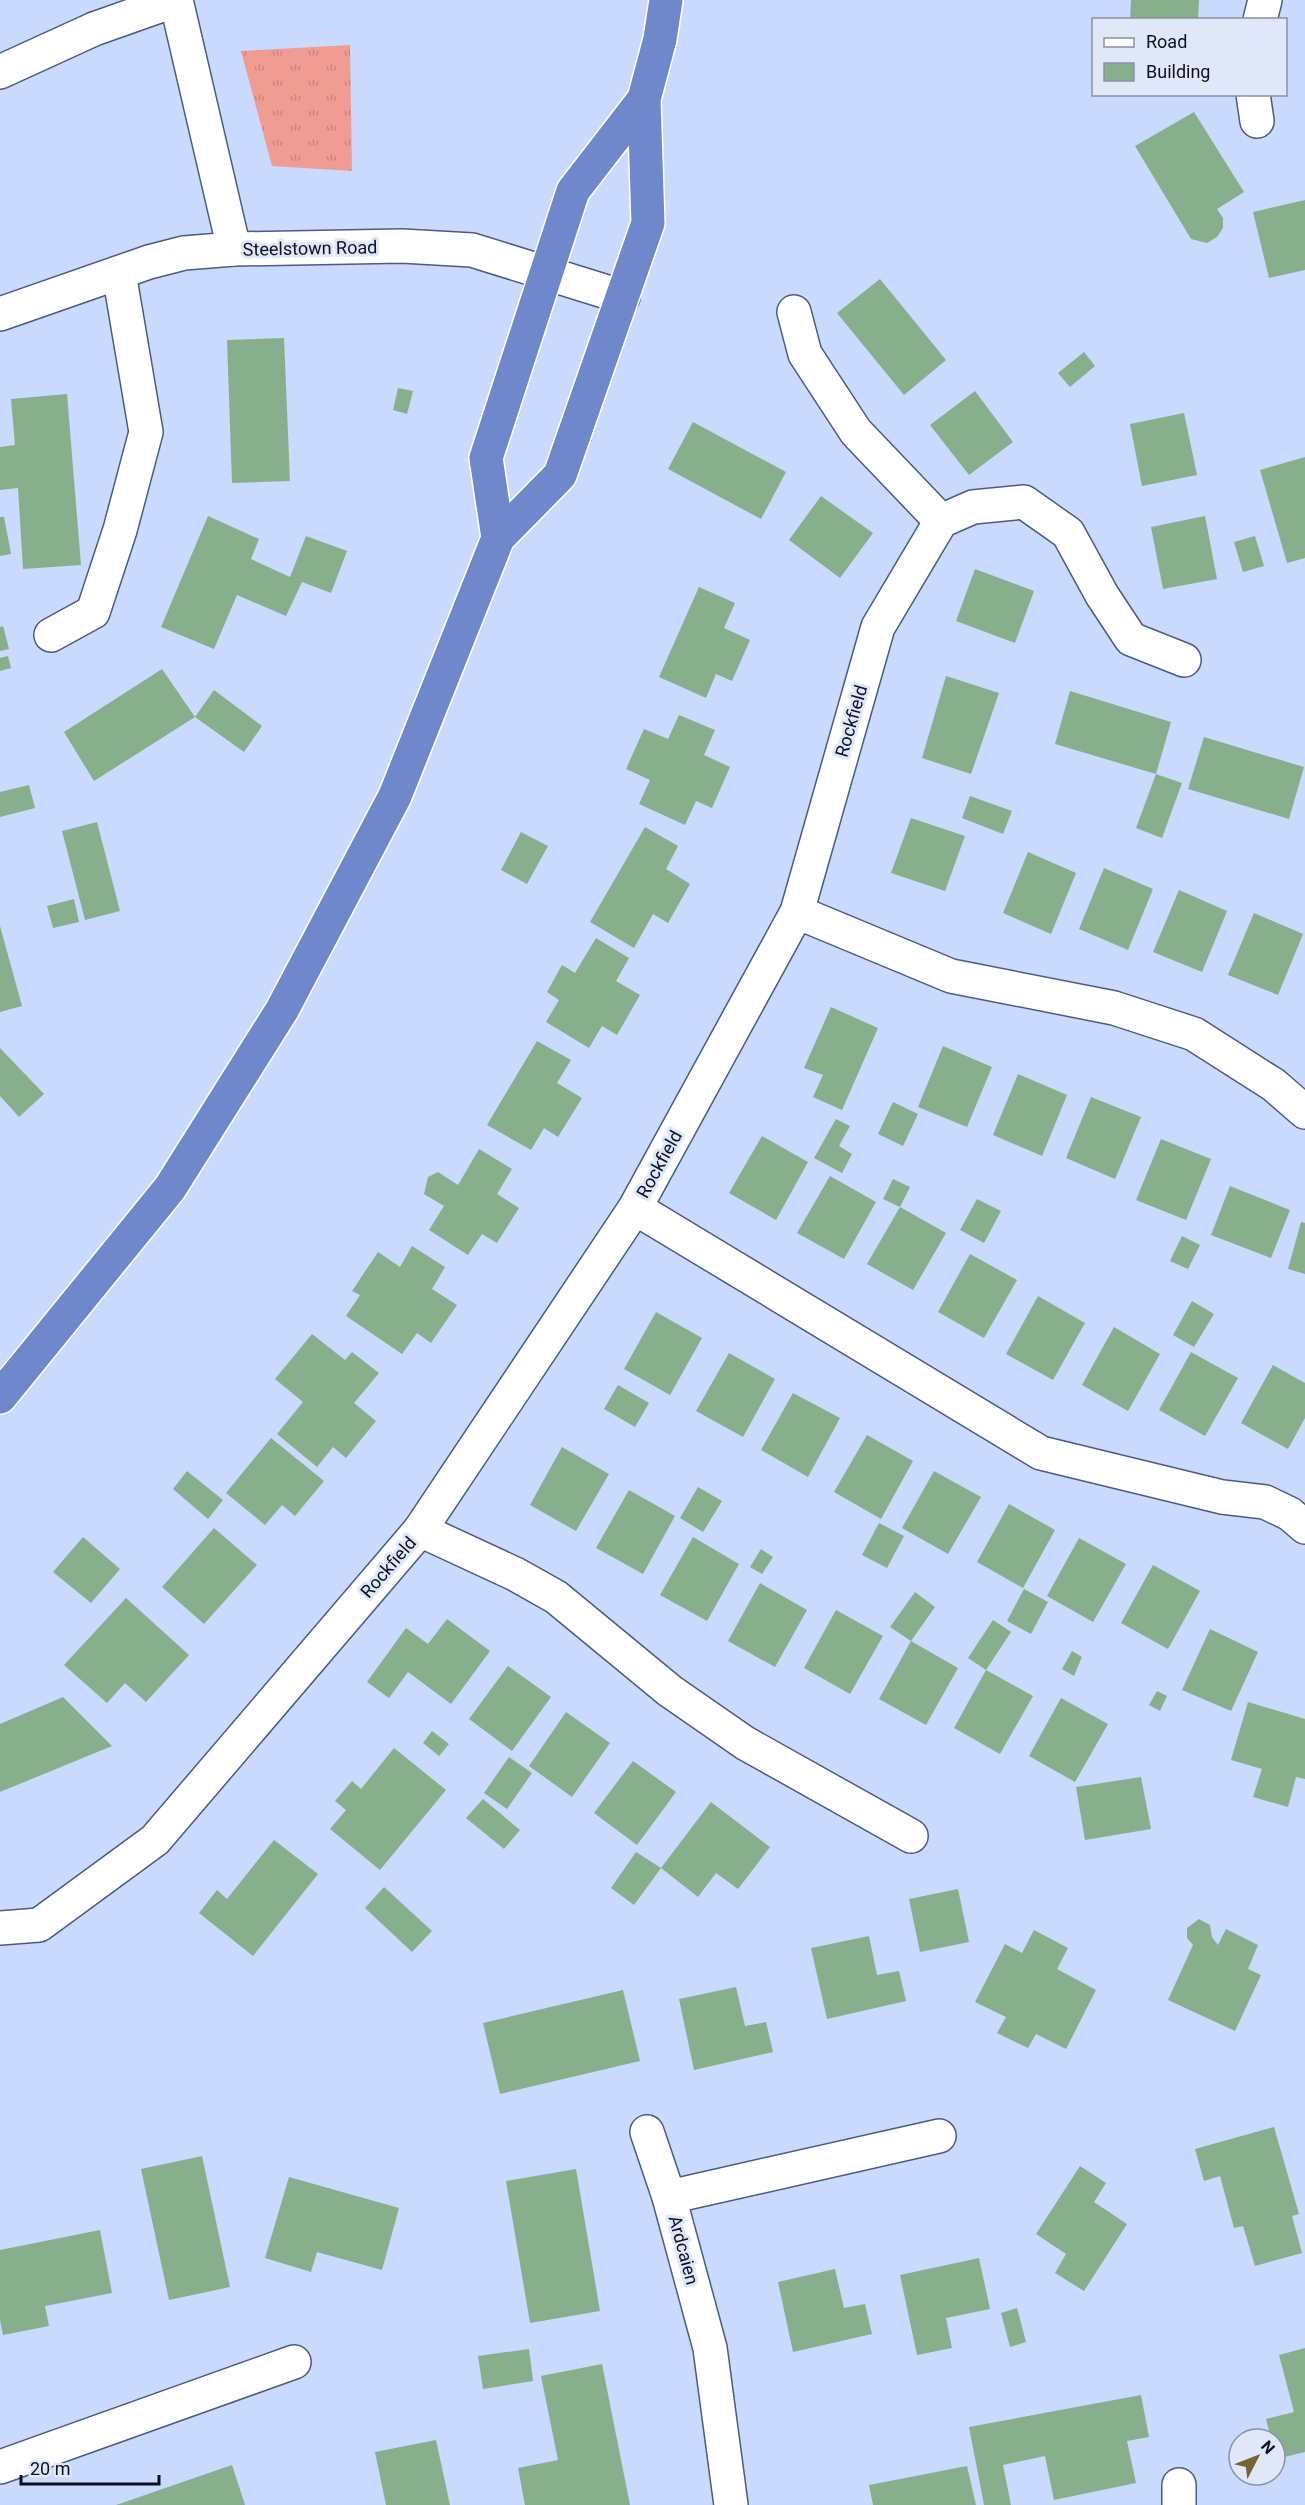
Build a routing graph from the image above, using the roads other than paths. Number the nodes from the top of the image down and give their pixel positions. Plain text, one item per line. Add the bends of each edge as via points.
1 (176, 0) edge
2 (666, 0) edge
3 (1265, 0) edge
4 (1260, 18) edge
5 (0, 72) edge
6 (644, 99) junction
7 (234, 249) junction
8 (548, 272) junction
9 (119, 273) junction
10 (622, 297) junction
11 (794, 312) dead end
12 (0, 314) edge
13 (941, 521) junction
14 (498, 538) junction
15 (51, 635) dead end
16 (1184, 660) dead end
17 (797, 912) junction
18 (1305, 1112) edge
19 (635, 1208) junction
20 (0, 1397) edge
21 (1305, 1527) edge
22 (420, 1530) junction
23 (911, 1836) dead end
24 (0, 1928) edge
25 (647, 2132) dead end
26 (939, 2136) dead end
27 (669, 2197) junction
28 (294, 2362) dead end
29 (0, 2467) edge
30 (731, 2505) edge

1 - 5 street via 94,29
1 - 7 street
2 - 6 highway
3 - 4 street
6 - 8 highway via 573,191
6 - 10 highway via 648,224
7 - 8 street, Steelstown Road via 402,246 472,250
7 - 9 street, Steelstown Road via 184,253
8 - 10 street, Steelstown Road
8 - 14 highway via 486,458
9 - 12 street, Steelstown Road
9 - 15 street via 146,432 93,612
10 - 14 highway via 560,475
11 - 13 street via 805,354 856,432
13 - 16 street via 973,507 1024,502 1068,533 1131,639
13 - 17 street, Rockfield via 878,627
14 - 20 highway via 395,796 282,1010 170,1188
17 - 18 street via 951,976 1114,1008 1194,1034 1274,1085
17 - 19 street, Rockfield
19 - 21 street via 1041,1453 1221,1497 1265,1502 1290,1514
19 - 22 street, Rockfield
22 - 23 street via 515,1574 556,1598 670,1691 745,1743
22 - 24 street, Rockfield via 155,1840 39,1925
25 - 27 street
26 - 27 street, Ardcaien
27 - 30 street, Ardcaien via 710,2348
28 - 29 street

